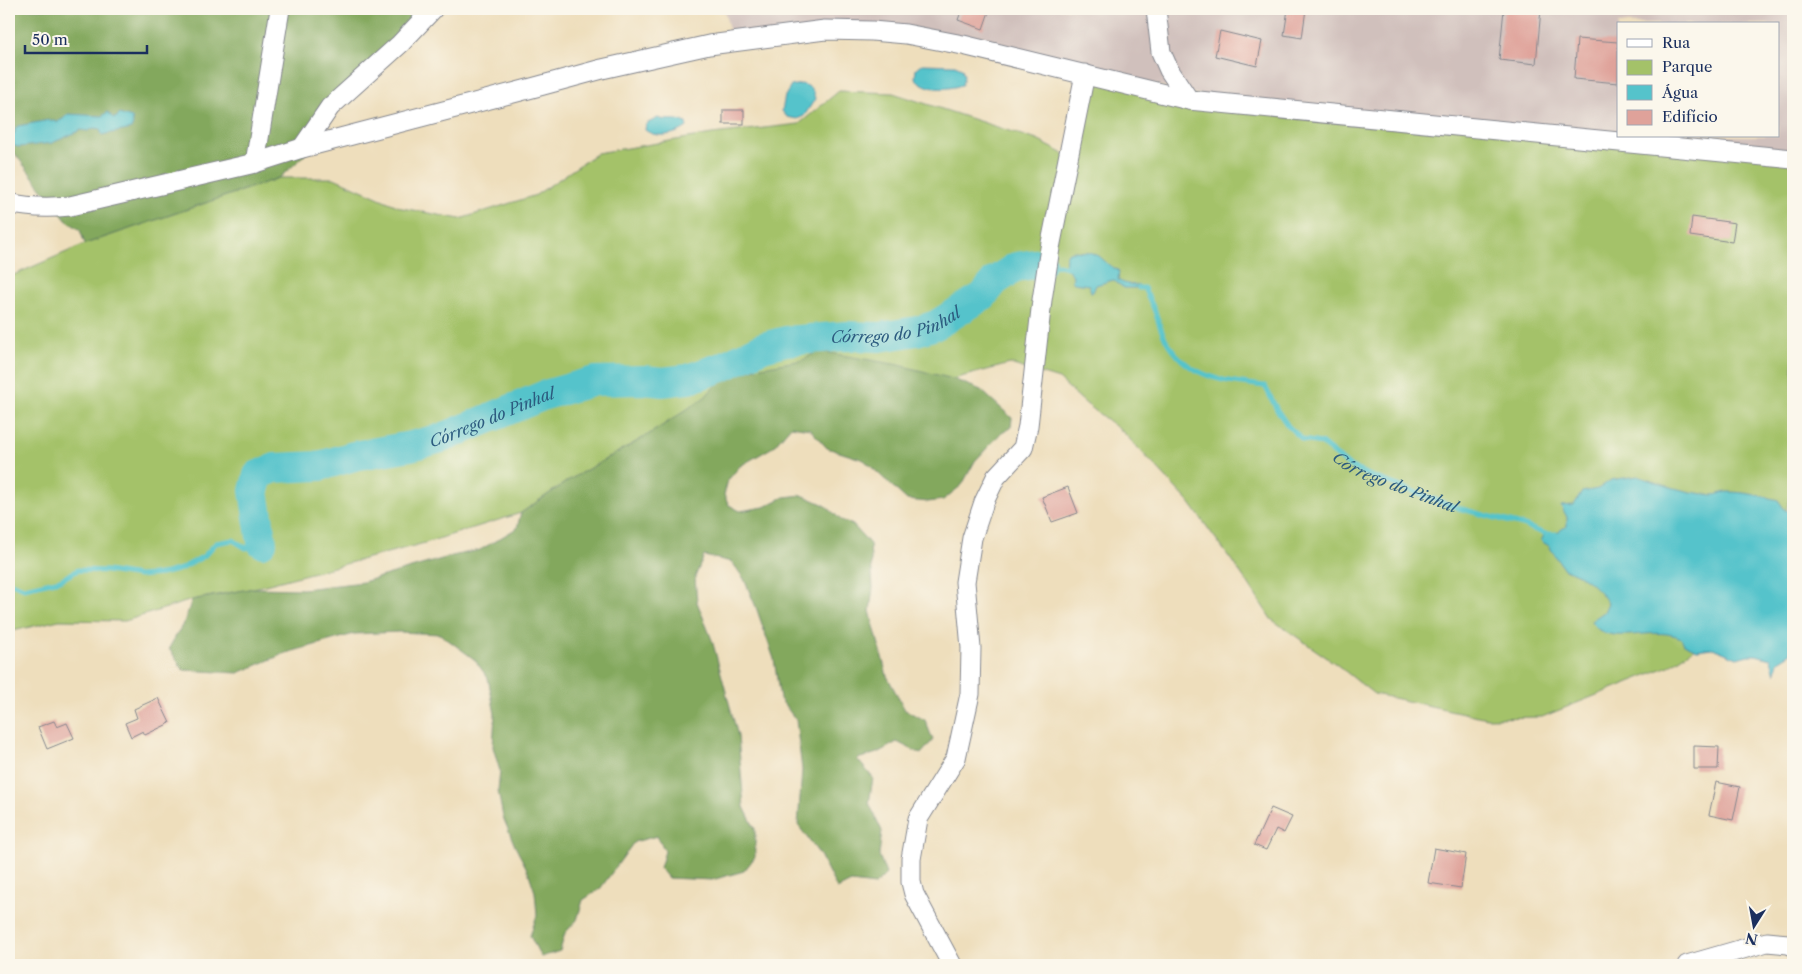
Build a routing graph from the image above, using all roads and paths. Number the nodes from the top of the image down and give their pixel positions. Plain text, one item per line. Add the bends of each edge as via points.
1 (280, 9) edge
2 (433, 9) edge
3 (1156, 9) edge
4 (1085, 74) junction
5 (1188, 100) junction
6 (302, 148) junction
7 (1793, 159) edge
8 (254, 163) junction
9 (9, 203) edge
10 (1793, 946) edge
11 (952, 965) edge
12 (1687, 965) edge

1 - 8 street
2 - 6 street via 400,44 330,107
3 - 5 street via 1161,52
4 - 5 street
4 - 6 street via 906,34 825,30 709,45 656,56
4 - 11 street via 1050,248 1023,448 996,477 972,538 966,582 970,694 958,750 953,765 918,819 913,844 911,882 914,894
5 - 7 street
6 - 8 street
8 - 9 street via 70,206 48,208
10 - 12 street via 1767,942

